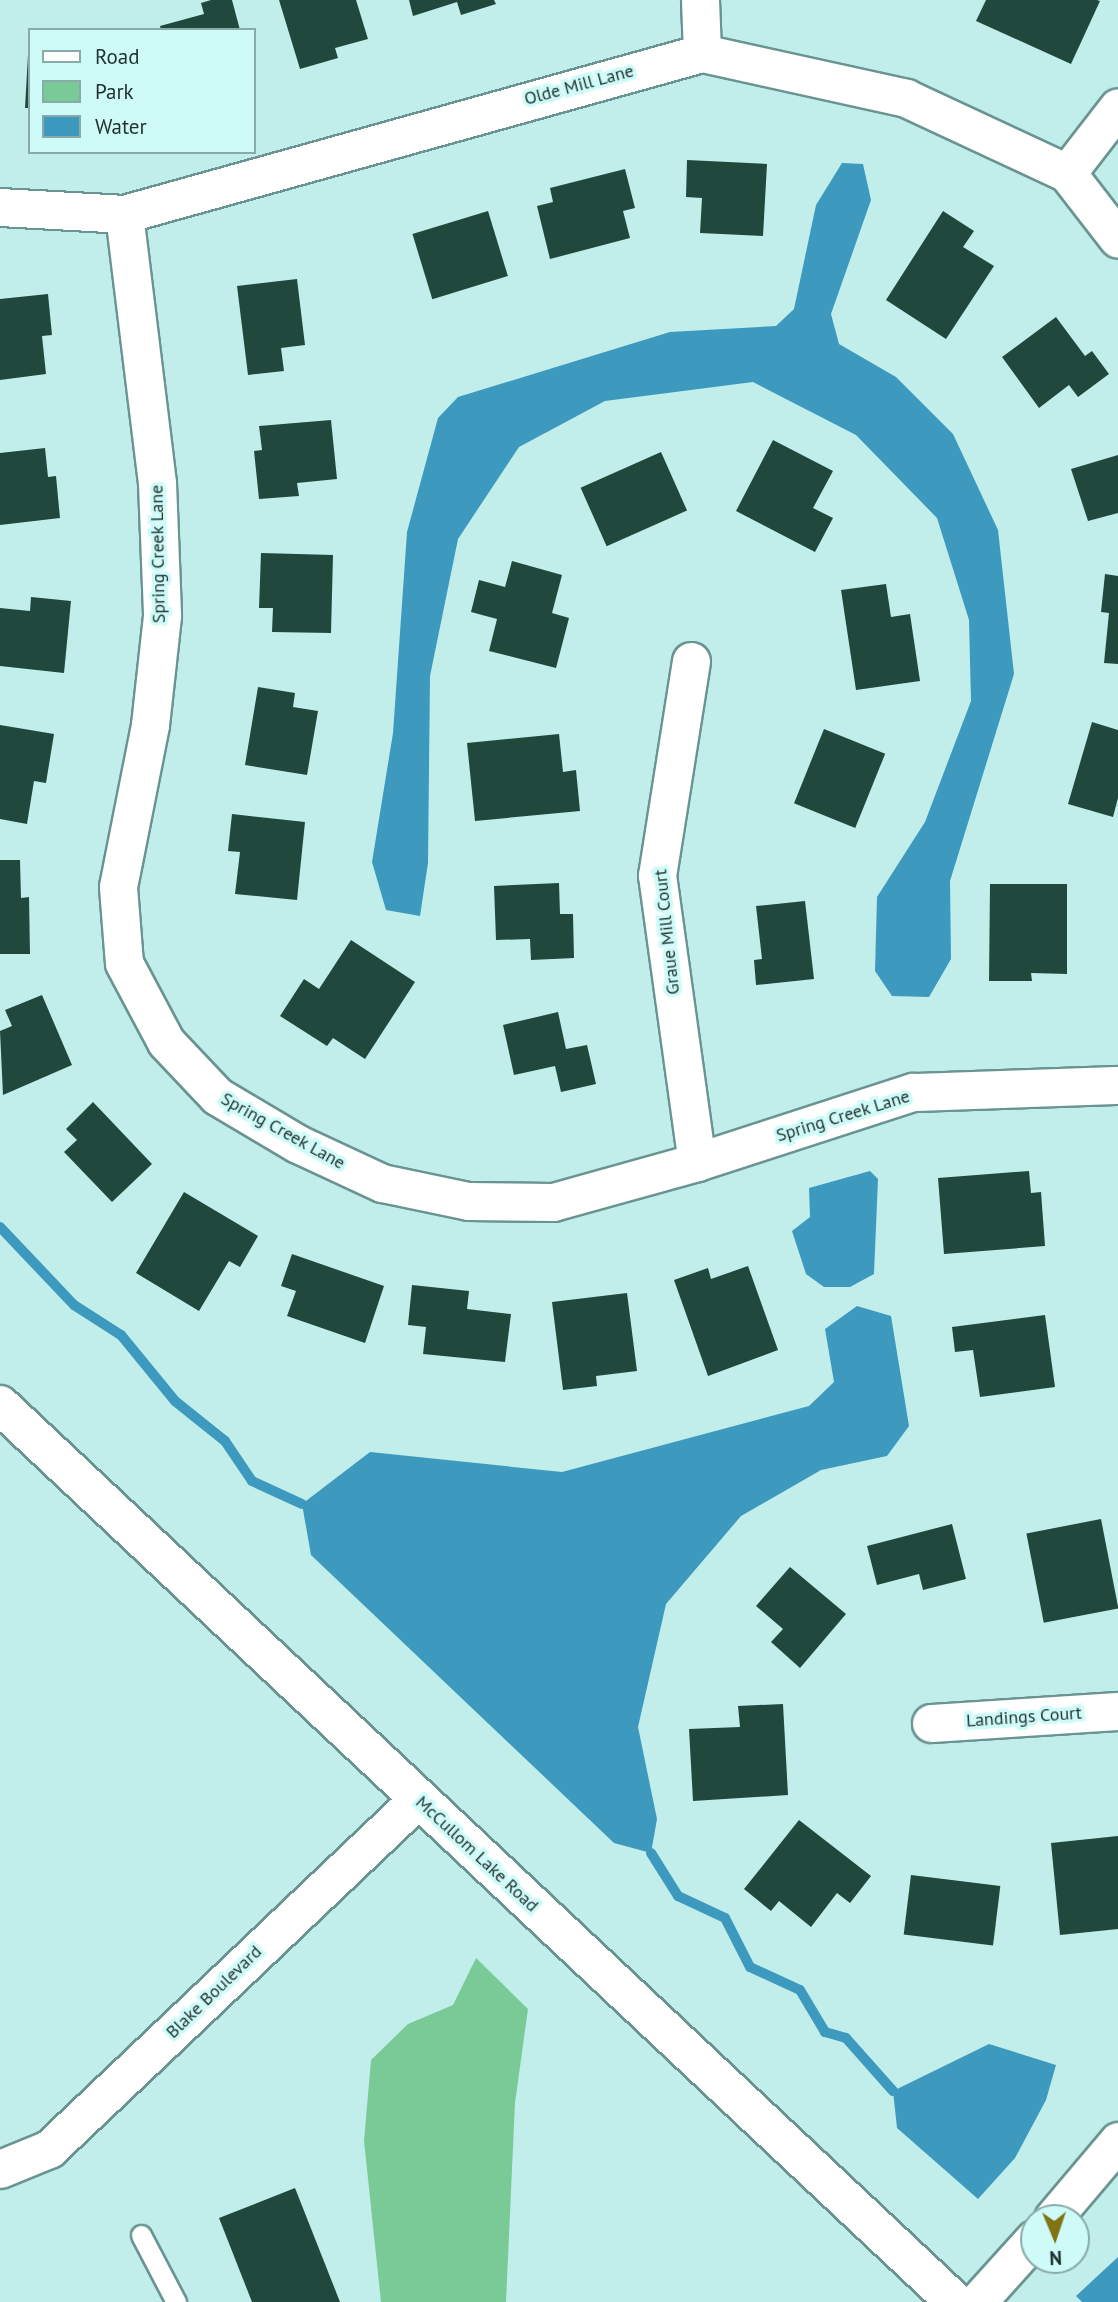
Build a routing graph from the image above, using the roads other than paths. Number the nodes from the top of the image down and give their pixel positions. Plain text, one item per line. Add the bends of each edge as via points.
1 (701, 0) edge
2 (702, 52) junction
3 (1118, 107) edge
4 (1067, 173) junction
5 (0, 207) edge
6 (124, 214) junction
7 (1118, 239) edge
8 (691, 661) dead end
9 (1118, 1085) edge
10 (697, 1162) junction
11 (0, 1405) edge
12 (1118, 1711) edge
13 (931, 1723) dead end
14 (418, 1799) junction
15 (1118, 2141) edge
16 (0, 2169) edge
17 (1065, 2204) edge
18 (141, 2235) dead end
19 (1020, 2254) edge
20 (176, 2302) edge
21 (955, 2302) edge
22 (977, 2302) edge

1 - 2 street
2 - 4 street, Olde Mill Lane via 906,98
2 - 6 street, Olde Mill Lane
3 - 4 street
4 - 7 street, Olde Mill Lane
5 - 6 street, Olde Mill Lane
6 - 10 street, Spring Creek Lane via 157,483 162,616 150,726 118,887 124,963 166,1042 217,1096 298,1144 382,1184 468,1201 553,1202
8 - 10 street, Graue Mill Court via 657,875
9 - 10 street, Spring Creek Lane via 913,1092
11 - 14 street, McCullom Lake Road
12 - 13 street, Landings Court
14 - 16 street, Blake Boulevard via 49,2150
14 - 21 street, McCullom Lake Road
15 - 17 street
18 - 20 lane
19 - 22 street

